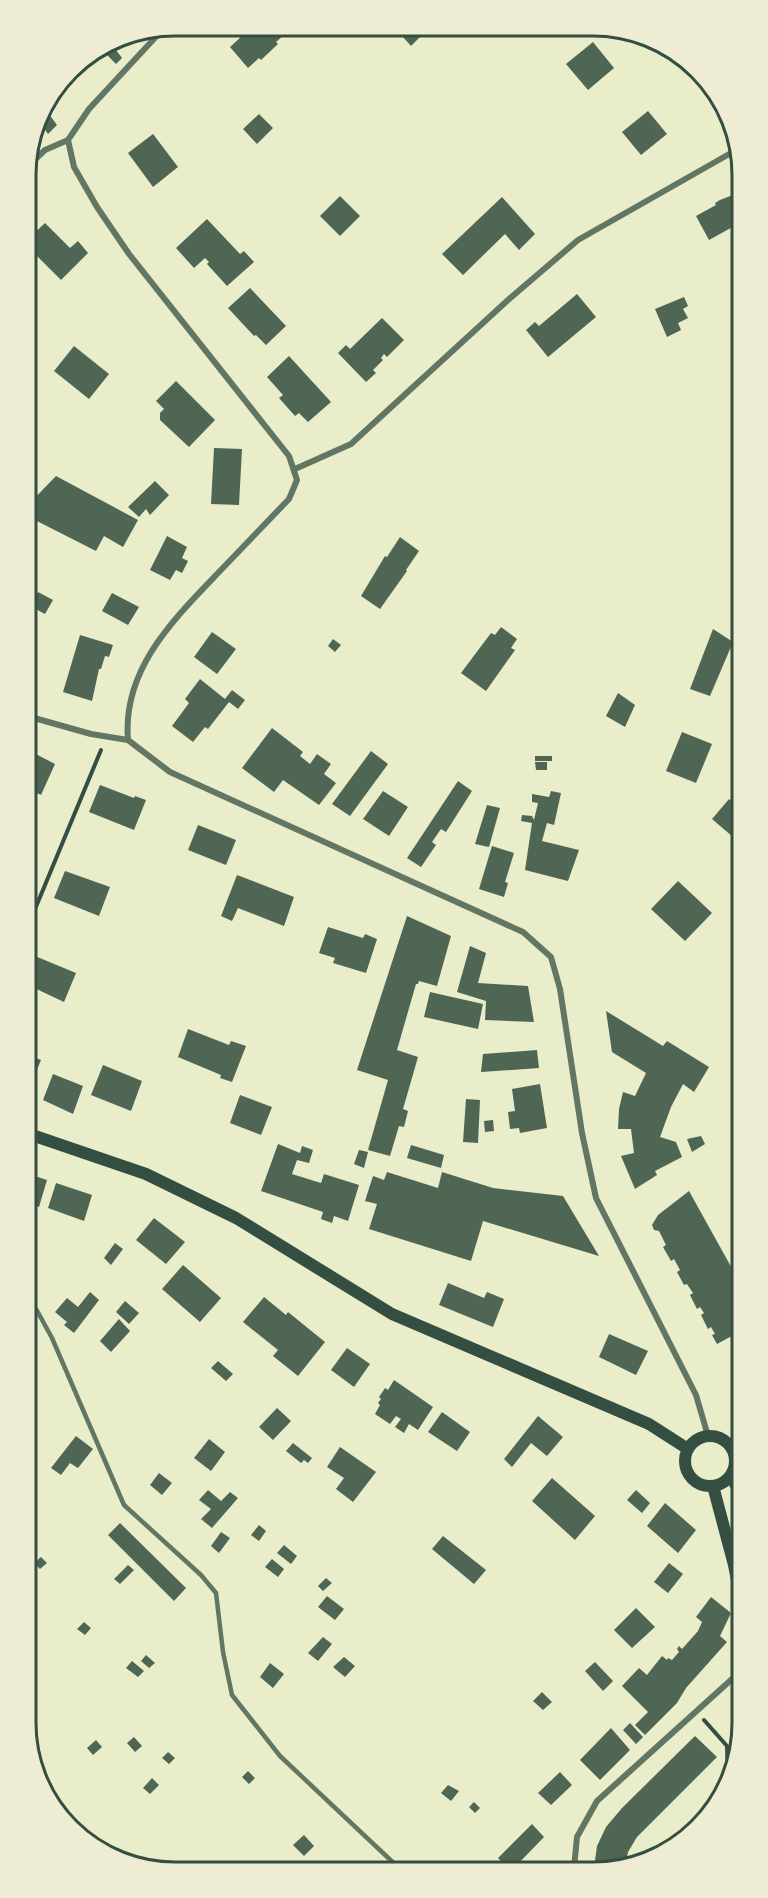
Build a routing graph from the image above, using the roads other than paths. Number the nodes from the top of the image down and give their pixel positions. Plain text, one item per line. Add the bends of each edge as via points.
1 (155, 37) edge
2 (68, 140) junction
3 (730, 153) edge
4 (37, 157) edge
5 (295, 469) junction
6 (36, 718) edge
7 (128, 740) junction
8 (36, 1136) edge
9 (36, 1309) edge
10 (708, 1436) junction
11 (732, 1445) edge
12 (688, 1449) junction
13 (732, 1471) edge
14 (731, 1474) joint
15 (713, 1486) junction
16 (732, 1557) edge
17 (732, 1679) edge
18 (393, 1862) edge
19 (575, 1862) edge

1 - 2 street via 89,109
2 - 4 street
2 - 5 street via 74,167 129,254 289,456
3 - 5 street via 578,240 351,444
5 - 7 street via 297,480 289,499 171,621 141,669 131,699
6 - 7 street
7 - 10 street via 170,772 523,932 551,957 562,999 596,1198 696,1395
8 - 12 main road via 146,1174 236,1218 392,1314 649,1424
9 - 18 lane via 124,1504 216,1593 232,1695 280,1756
10 - 11 main road
10 - 12 main road
12 - 15 main road via 687,1472 698,1482
13 - 14 main road
14 - 15 main road
15 - 16 main road
17 - 19 street via 597,1800 578,1837

